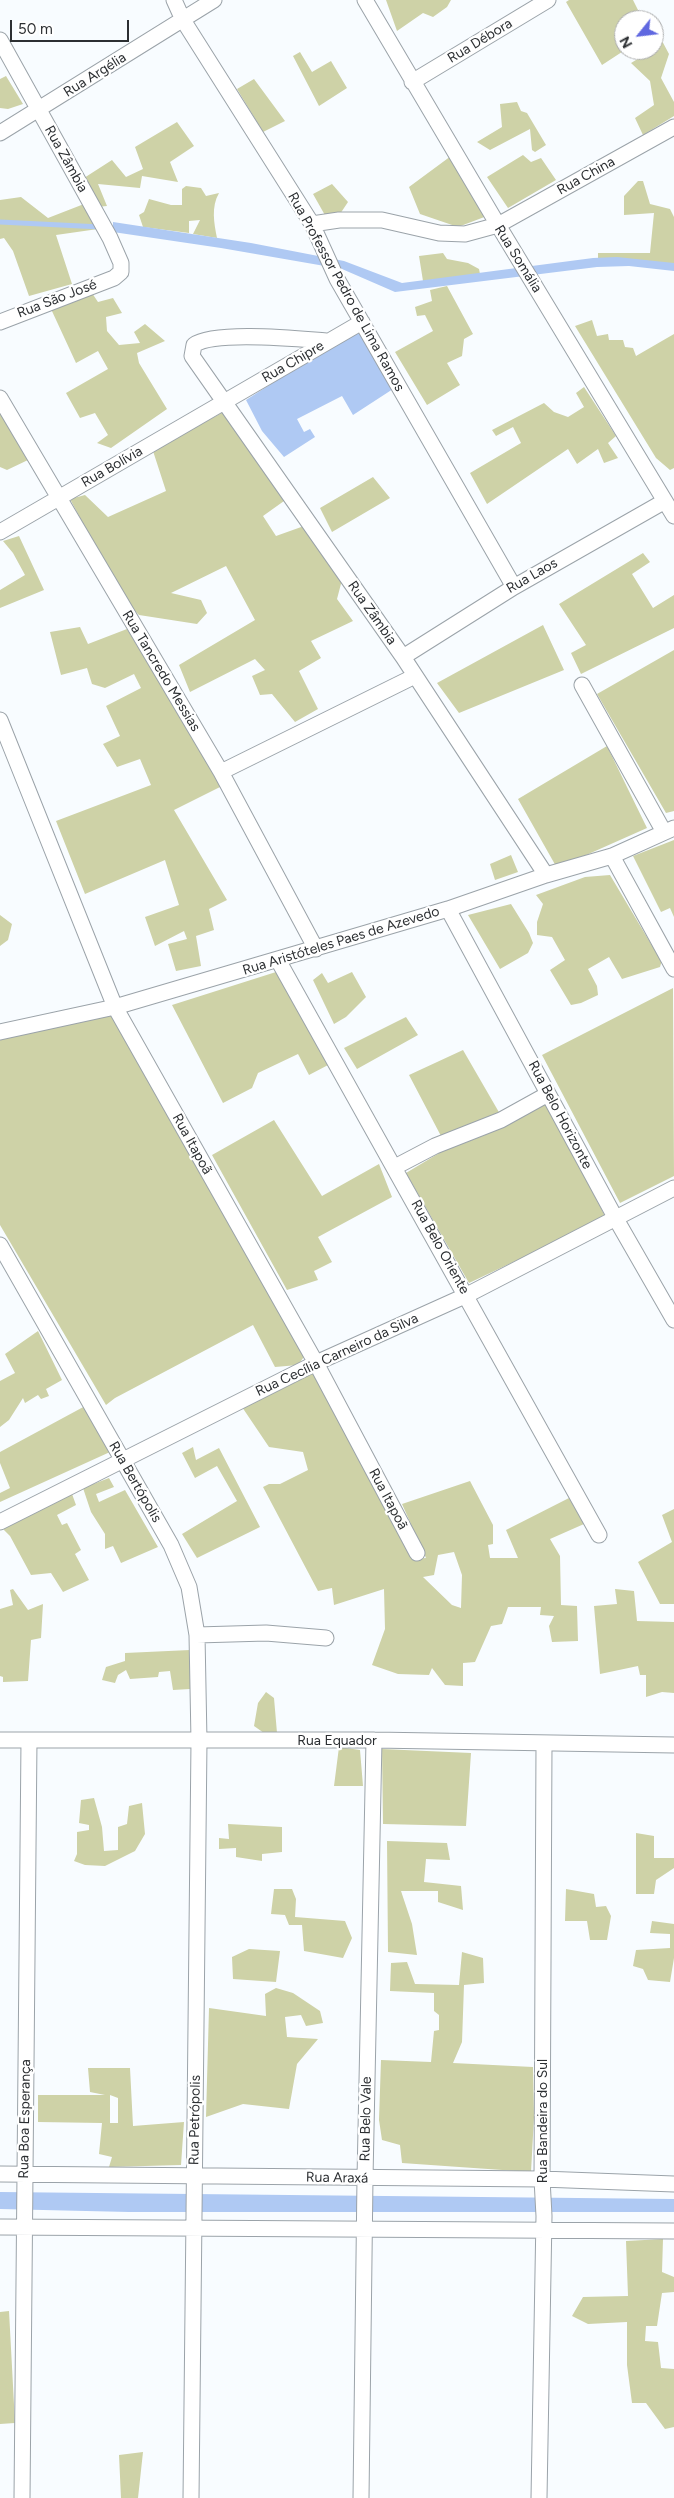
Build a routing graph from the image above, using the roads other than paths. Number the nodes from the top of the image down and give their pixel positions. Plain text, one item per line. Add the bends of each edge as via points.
1 (174, 0) edge
2 (214, 0) edge
3 (365, 0) edge
4 (548, 0) edge
5 (183, 20) junction
6 (0, 40) edge
7 (412, 82) junction
8 (39, 110) junction
9 (674, 126) edge
10 (0, 133) edge
11 (312, 224) junction
12 (498, 225) junction
13 (114, 278) joint
14 (0, 322) edge
15 (362, 322) junction
16 (328, 341) junction
17 (0, 398) edge
18 (224, 402) junction
19 (59, 498) junction
20 (665, 501) junction
21 (674, 516) edge
22 (0, 532) edge
23 (514, 586) junction
24 (403, 657) junction
25 (415, 676) junction
26 (582, 685) dead end
27 (0, 720) edge
28 (221, 772) junction
29 (669, 830) edge
30 (612, 856) junction
31 (546, 875) junction
32 (448, 909) junction
33 (316, 949) junction
34 (278, 960) junction
35 (674, 969) edge
36 (115, 1007) junction
37 (0, 1032) edge
38 (548, 1094) junction
39 (395, 1167) junction
40 (674, 1188) edge
41 (616, 1219) junction
42 (0, 1245) edge
43 (467, 1295) junction
44 (674, 1320) edge
45 (316, 1363) junction
46 (123, 1460) junction
47 (0, 1522) edge
48 (599, 1535) dead end
49 (417, 1553) dead end
50 (198, 1635) junction
51 (326, 1638) dead end
52 (0, 1740) edge
53 (29, 1740) junction
54 (374, 1740) junction
55 (199, 1741) junction
56 (544, 1744) junction
57 (674, 1745) edge
58 (0, 2174) edge
59 (25, 2181) junction
60 (195, 2183) junction
61 (365, 2184) junction
62 (542, 2184) junction
63 (674, 2184) edge
64 (23, 2222) junction
65 (195, 2223) junction
66 (544, 2223) junction
67 (366, 2225) junction
68 (0, 2227) edge
69 (674, 2231) edge
70 (22, 2498) edge
71 (191, 2498) edge
72 (361, 2498) edge
73 (539, 2498) edge

1 - 5 street, Rua Professor Pedro de Lima Ramos
2 - 5 street, Rua Argélia
3 - 7 street, Rua Somália
4 - 7 street, Rua Débora
5 - 8 street, Rua Argélia
5 - 11 street, Rua Professor Pedro de Lima Ramos
6 - 8 street, Rua Zâmbia
7 - 12 street, Rua Somália
8 - 10 street, Rua Argélia
8 - 13 street, Rua Zâmbia via 110,238 121,263 120,272
9 - 12 street, Rua China
11 - 12 street, Rua China via 382,220 454,235
11 - 15 street, Rua Professor Pedro de Lima Ramos via 337,279
12 - 20 street, Rua Somália
13 - 14 street, Rua São José
15 - 16 street, Rua Chipre
15 - 23 street, Rua Professor Pedro de Lima Ramos
16 - 18 street, Rua Chipre
16 - 18 street, Rua Zâmbia via 208,338 194,345 192,356
17 - 19 street, Rua Tancredo Messias
18 - 19 street, Rua Bolívia
18 - 24 street, Rua Zâmbia
19 - 22 street, Rua Bolívia
19 - 28 street, Rua Tancredo Messias
20 - 21 street, Rua Somália
20 - 23 street, Rua Laos
23 - 24 street, Rua Laos
24 - 25 street, Rua Zâmbia
25 - 28 street
25 - 31 street, Rua Zâmbia
26 - 29 street
27 - 36 street, Rua Itapoã
28 - 33 street, Rua Tancredo Messias
29 - 30 street, Rua Aristóteles Paes de Azevedo
30 - 31 street, Rua Aristóteles Paes de Azevedo
30 - 35 street
31 - 32 street, Rua Aristóteles Paes de Azevedo
32 - 33 street, Rua Aristóteles Paes de Azevedo
32 - 38 street, Rua Belo Horizonte
33 - 34 street, Rua Aristóteles Paes de Azevedo
34 - 36 street, Rua Aristóteles Paes de Azevedo
34 - 39 street, Rua Belo Oriente
36 - 37 street, Rua Aristóteles Paes de Azevedo
36 - 45 street, Rua Itapoã
38 - 39 street via 501,1120 435,1146
38 - 41 street, Rua Belo Horizonte
39 - 43 street, Rua Belo Oriente
40 - 41 street, Rua Cecília Carneiro da Silva
41 - 43 street, Rua Cecília Carneiro da Silva
41 - 44 street, Rua Belo Horizonte
42 - 46 street, Rua Bertópolis
43 - 45 street, Rua Cecília Carneiro da Silva
43 - 48 street, Rua Belo Oriente
45 - 46 street, Rua Cecília Carneiro da Silva
45 - 49 street, Rua Itapoã
46 - 47 street, Rua Cecília Carneiro da Silva
46 - 50 street, Rua Bertópolis via 171,1544 189,1588
50 - 51 street via 266,1633
50 - 55 street, Rua Bertópolis
52 - 53 street, Rua Equador
53 - 55 street, Rua Equador
53 - 59 street, Rua Boa Esperança
54 - 55 street, Rua Equador
54 - 56 street, Rua Equador
54 - 61 street, Rua Belo Vale
55 - 60 street, Rua Petrópolis
56 - 57 street, Rua Equador
56 - 62 street, Rua Bandeira do Sul
58 - 59 street, Rua Araxá
59 - 60 street, Rua Araxá
59 - 64 street, Rua Boa Esperança
60 - 61 street, Rua Araxá
60 - 65 street, Rua Petrópolis
61 - 62 street, Rua Araxá
61 - 67 street, Rua Belo Vale
62 - 63 street, Rua Araxá
62 - 66 street, Rua Bandeira do Sul
64 - 65 street
64 - 68 street
64 - 70 street, Rua Boa Esperança
65 - 67 street
65 - 71 street, Rua Petrópolis
66 - 67 street
66 - 69 street
66 - 73 street, Rua Bandeira do Sul
67 - 72 street, Rua Belo Vale

